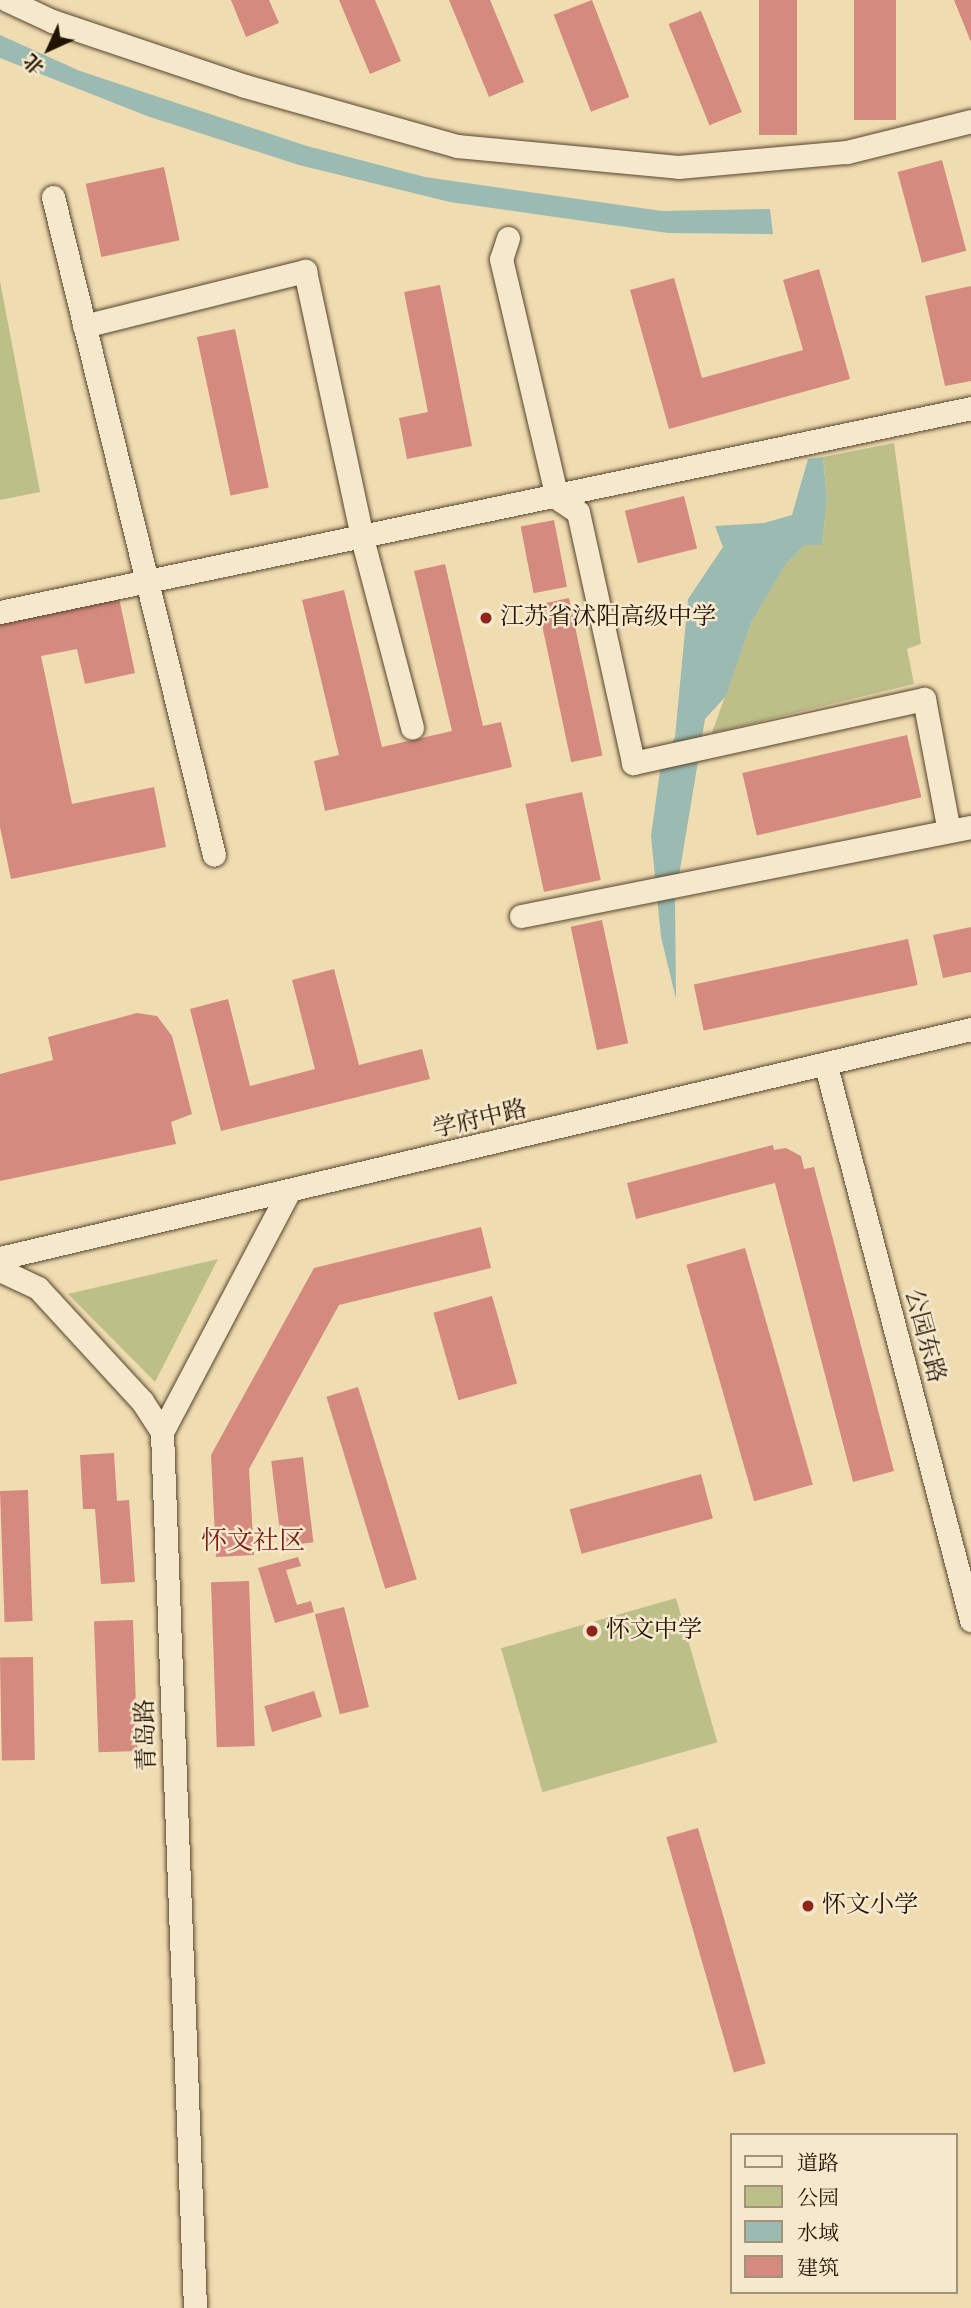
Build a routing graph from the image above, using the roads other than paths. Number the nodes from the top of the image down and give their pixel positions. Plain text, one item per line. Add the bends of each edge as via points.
1 (7, 0) edge
2 (971, 121) edge
3 (53, 197) dead end
4 (508, 238) dead end
5 (84, 327) junction
6 (971, 408) edge
7 (557, 498) junction
8 (362, 538) junction
9 (147, 582) junction
10 (0, 612) edge
11 (412, 727) dead end
12 (960, 829) edge
13 (214, 855) dead end
14 (521, 916) dead end
15 (971, 1030) edge
16 (826, 1066) junction
17 (289, 1191) junction
18 (0, 1258) edge
19 (0, 1270) edge
20 (162, 1432) junction
21 (971, 1620) edge
22 (195, 2308) edge

1 - 2 street via 52,21 246,86 457,146 678,167 847,152
3 - 5 street
4 - 7 street via 501,259
5 - 8 street via 305,271
5 - 9 street
6 - 7 street
7 - 8 street
7 - 12 street via 578,512 633,763 924,699
8 - 9 street
8 - 11 street
9 - 10 street
9 - 13 street
12 - 14 street
15 - 16 street, 学府中路
16 - 17 street, 学府中路
16 - 21 street, 公园东路
17 - 18 street, 学府中路
17 - 20 street, 青岛路
19 - 20 street via 38,1288 142,1401
20 - 22 street, 青岛路

